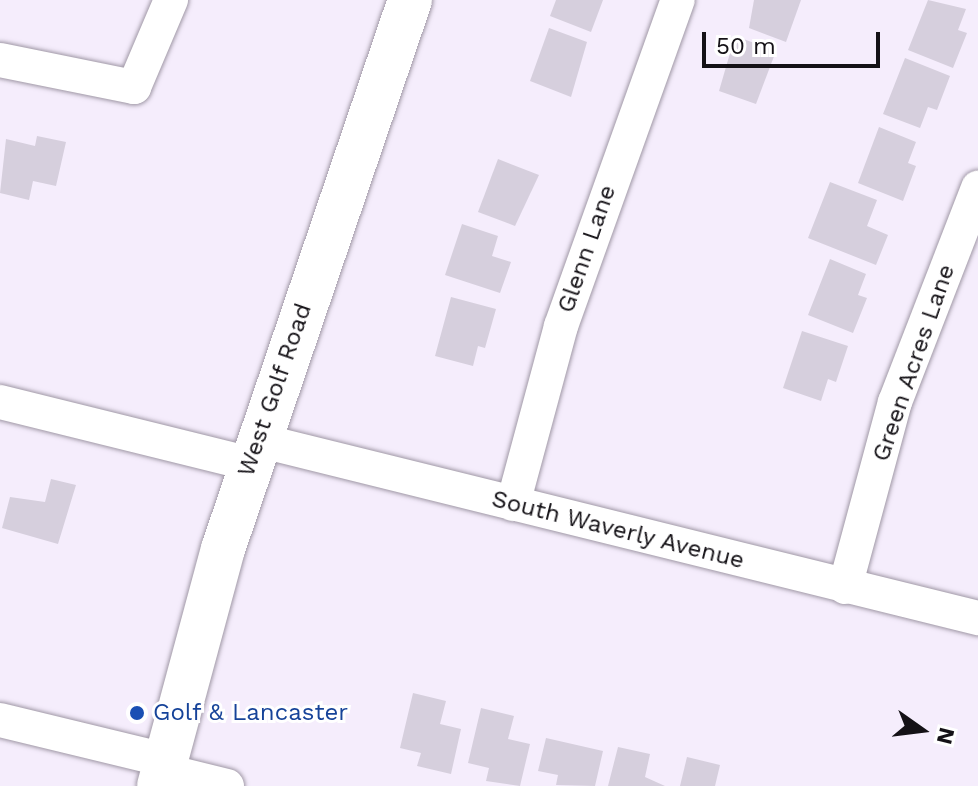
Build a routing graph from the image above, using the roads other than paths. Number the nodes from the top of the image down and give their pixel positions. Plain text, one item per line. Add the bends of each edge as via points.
1 (171, 0) edge
2 (410, 0) edge
3 (678, 0) edge
4 (0, 60) edge
5 (978, 188) edge
6 (0, 402) edge
7 (254, 452) junction
8 (513, 504) junction
9 (845, 587) junction
10 (978, 618) edge
11 (0, 720) edge
12 (162, 772) edge
13 (227, 786) edge

1 - 4 street via 134,87
2 - 7 main road, West Golf Road
3 - 8 street, Glenn Lane via 570,300
5 - 9 street, Green Acres Lane via 895,402
6 - 7 street, South Waverly Avenue
7 - 8 street, South Waverly Avenue
7 - 12 main road, West Golf Road
8 - 9 street, South Waverly Avenue
9 - 10 street, South Waverly Avenue
11 - 12 street
12 - 13 street

